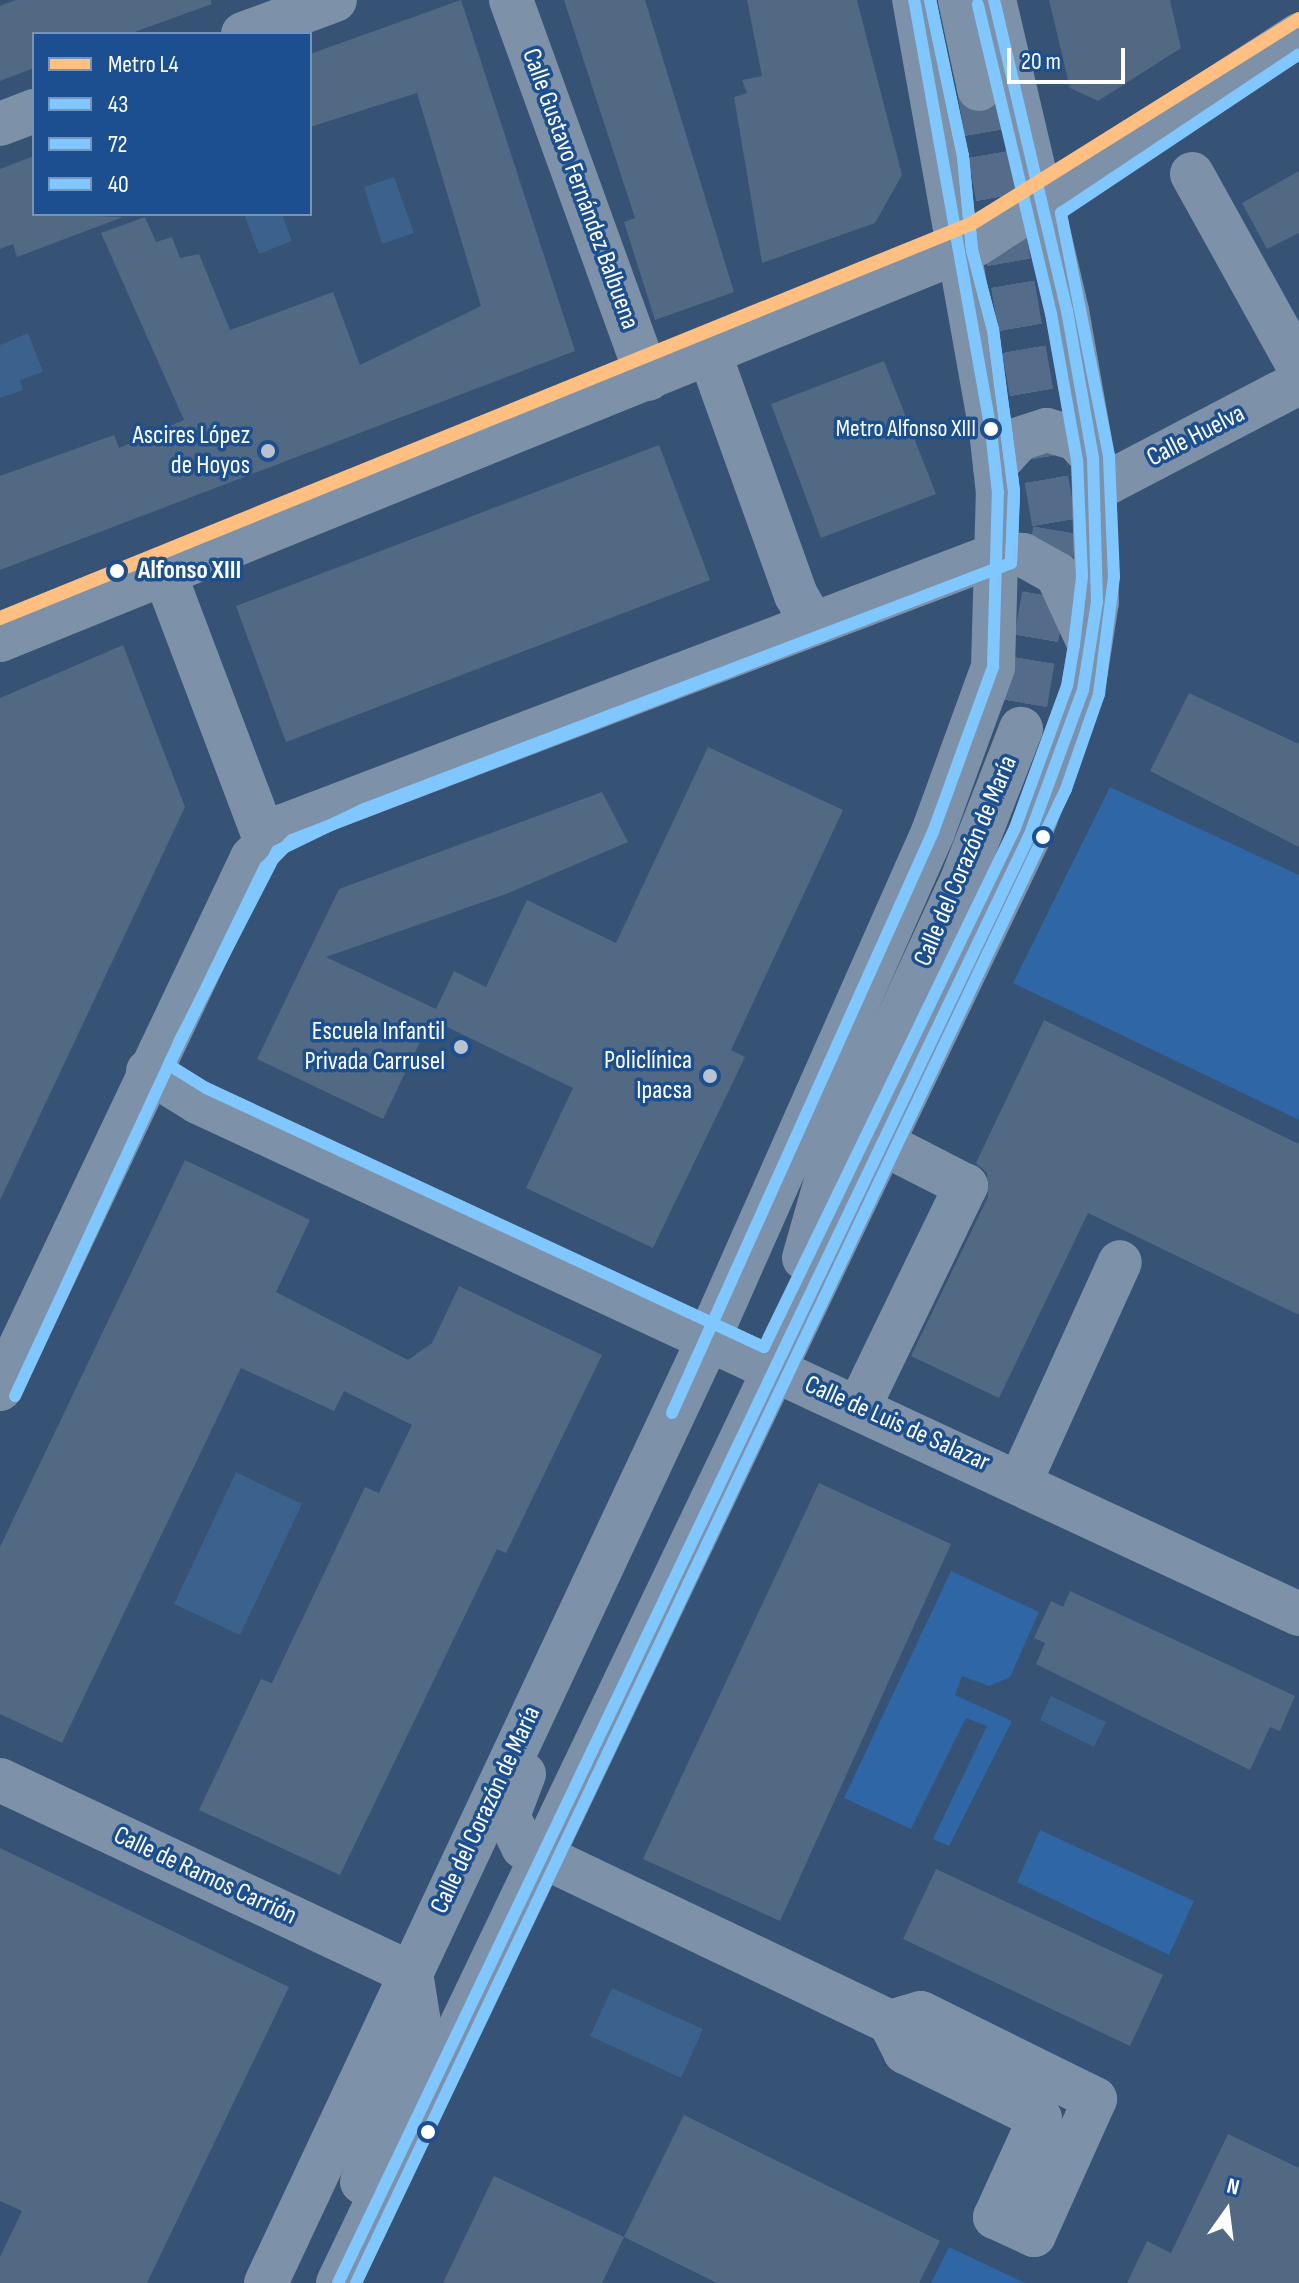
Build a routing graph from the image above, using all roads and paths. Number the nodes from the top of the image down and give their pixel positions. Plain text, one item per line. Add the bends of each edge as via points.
1 (335, 0) edge
2 (511, 0) edge
3 (914, 0) edge
4 (960, 0) edge
5 (994, 0) edge
6 (248, 32) edge
7 (1299, 35) edge
8 (979, 89) tunnel mouth
9 (32, 112) edge
10 (0, 124) edge
11 (1192, 174) dead end
12 (1043, 206) junction
13 (956, 253) junction
14 (710, 355) junction
15 (1299, 367) edge
16 (648, 379) junction
17 (1299, 383) edge
18 (995, 466) junction
19 (1093, 474) junction
20 (998, 554) junction
21 (164, 572) junction
22 (811, 621) junction
23 (0, 640) edge
24 (1090, 647) junction
25 (1021, 729) tunnel mouth
26 (265, 839) junction
27 (148, 1071) junction
28 (882, 1143) junction
29 (830, 1167) junction
30 (1120, 1262) dead end
31 (709, 1338) junction
32 (772, 1368) junction
33 (0, 1389) edge
34 (859, 1407) junction
35 (1021, 1480) junction
36 (1299, 1614) edge
37 (562, 1646) junction
38 (0, 1780) edge
39 (541, 1857) junction
40 (411, 1973) junction
41 (890, 2022) junction
42 (362, 2233) junction
43 (266, 2283) edge
44 (338, 2283) edge

1 - 6 street
2 - 16 street, Calle Gustavo Fernández Balbuena
3 - 13 street, Calle del Corazón de María via 947,159
4 - 8 street
5 - 12 street, Calle del Corazón de María
7 - 12 street
9 - 10 street
11 - 15 street
12 - 13 street
12 - 19 street, Calle del Corazón de María
13 - 14 street
13 - 18 street, Calle del Corazón de María via 977,332
14 - 16 street
14 - 22 street via 796,595
16 - 21 street
17 - 19 street, Calle Huelva
18 - 19 street via 1019,439 1047,430 1076,439
18 - 20 street, Calle del Corazón de María
19 - 24 street, Calle del Corazón de María via 1098,578
20 - 22 street
20 - 24 street via 1023,555 1057,574
20 - 31 street, Calle del Corazón de María via 993,667 983,700 933,832
21 - 23 street
21 - 26 street
22 - 26 street via 358,794
24 - 28 street, Calle del Corazón de María via 1083,690 1046,796
25 - 29 street, Calle del Corazón de María via 970,862
26 - 27 street
27 - 31 street, Calle de Luis de Salazar via 198,1102
27 - 33 street
28 - 32 street, Calle del Corazón de María
28 - 34 street via 966,1186
29 - 31 street, Calle del Corazón de María
29 - 32 street, Calle del Corazón de María
30 - 35 street
31 - 32 street, Calle de Luis de Salazar
31 - 37 street, Calle del Corazón de María
32 - 34 street, Calle de Luis de Salazar
32 - 39 street, Calle del Corazón de María
34 - 35 street, Calle de Luis de Salazar
35 - 36 street, Calle de Luis de Salazar
37 - 39 street via 558,1682 508,1816 512,1833
37 - 40 street, Calle del Corazón de María
38 - 40 street, Calle de Ramos Carrión
39 - 41 street
39 - 42 street, Calle del Corazón de María
40 - 42 street via 420,2029 363,2175 357,2204
40 - 43 street, Calle del Corazón de María
41 - 41 street via 905,2052 1040,2118 995,2217 1034,2235 1095,2099 921,2013
42 - 44 street, Calle del Corazón de María

